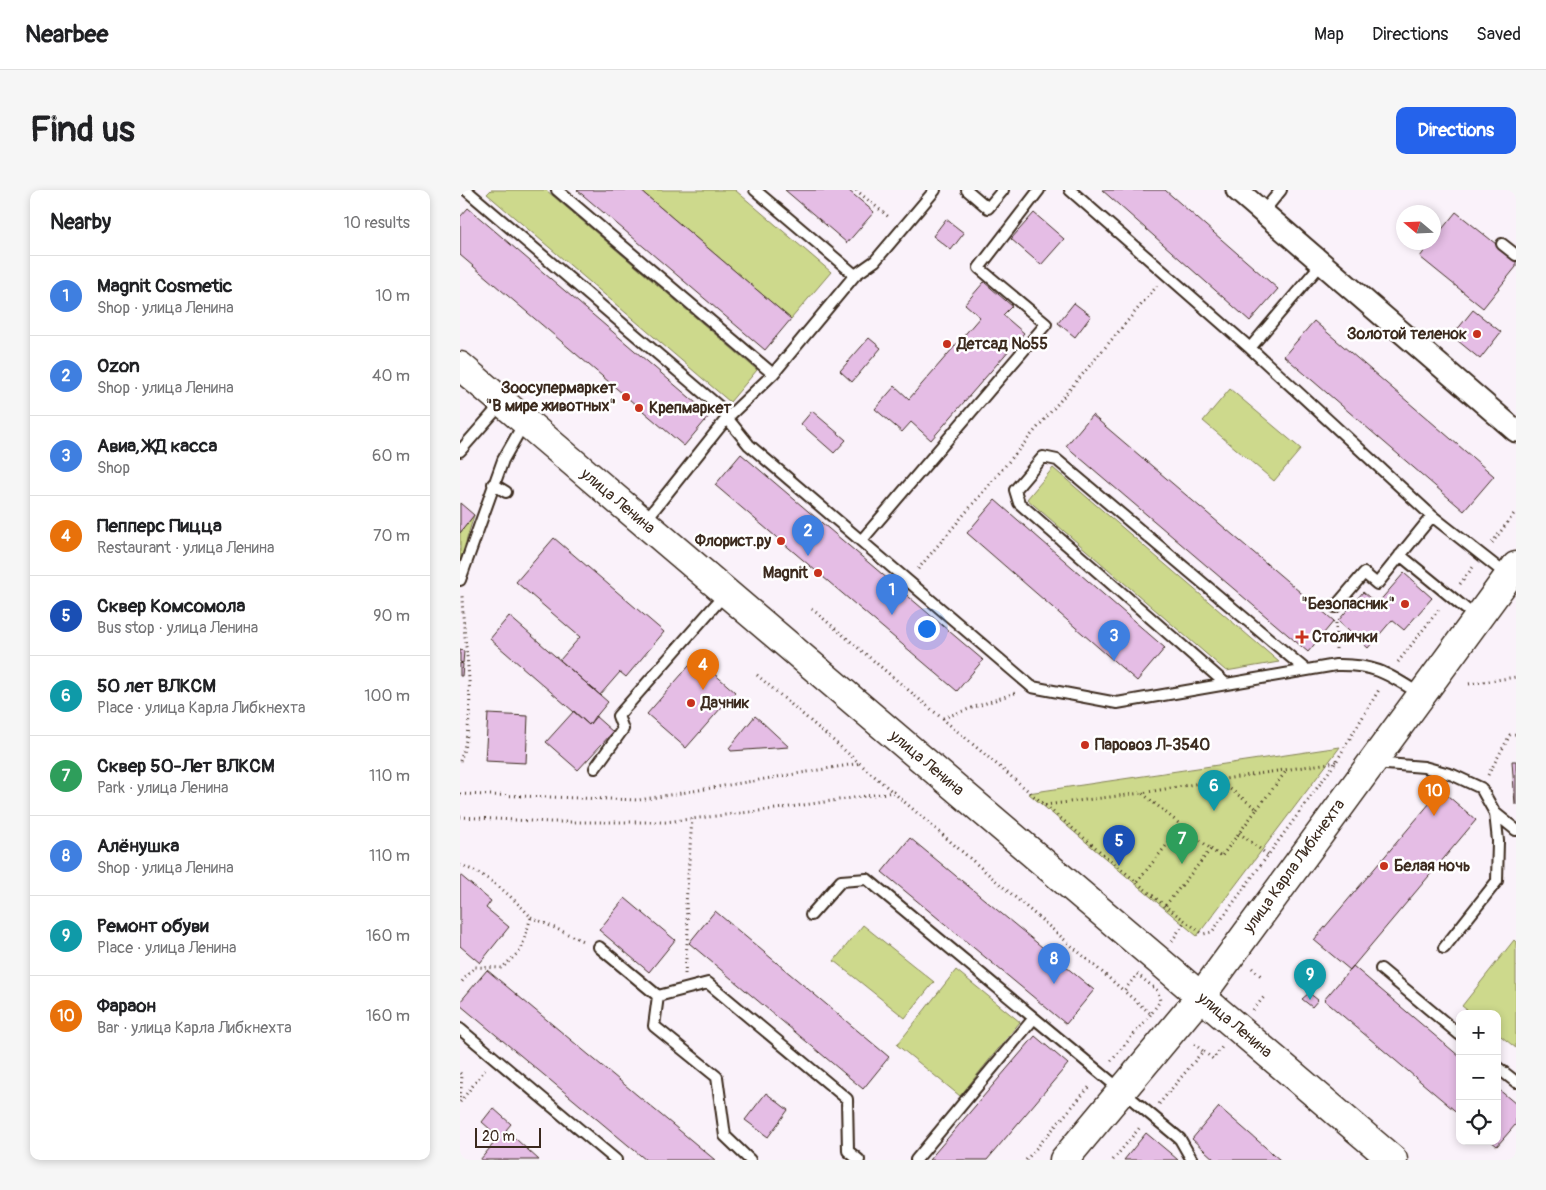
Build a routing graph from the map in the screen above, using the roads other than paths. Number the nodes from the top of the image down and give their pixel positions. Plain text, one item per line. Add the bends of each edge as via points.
1 (466, 190) edge
2 (557, 190) edge
3 (755, 190) edge
4 (935, 190) edge
5 (967, 190) edge
6 (1003, 190) edge
7 (1039, 190) edge
8 (1070, 190) edge
9 (1237, 190) edge
10 (1281, 190) edge
11 (1263, 212) junction
12 (1502, 244) dead end
13 (1516, 255) edge
14 (1322, 263) junction
15 (855, 275) junction
16 (1250, 348) junction
17 (460, 366) edge
18 (773, 374) junction
19 (502, 402) junction
20 (727, 418) junction
21 (525, 422) junction
22 (1516, 431) edge
23 (460, 451) edge
24 (494, 484) junction
25 (506, 492) dead end
26 (1432, 516) junction
27 (644, 523) junction
28 (861, 541) junction
29 (1400, 555) junction
30 (1512, 571) edge
31 (461, 577) edge
32 (726, 593) junction
33 (1335, 607) road end
34 (1477, 618) junction
35 (1306, 670) junction
36 (1226, 684) junction
37 (1421, 695) junction
38 (1371, 763) junction
39 (595, 768) dead end
40 (1495, 813) junction
41 (1516, 830) edge
42 (811, 915) dead end
43 (600, 947) road end
44 (1444, 948) dead end
45 (1380, 969) dead end
46 (658, 996) junction
47 (1201, 996) junction
48 (1034, 1018) junction
49 (460, 1029) edge
50 (1456, 1032) edge
51 (1501, 1070) edge
52 (1516, 1082) edge
53 (1122, 1090) junction
54 (616, 1160) edge
55 (750, 1160) edge
56 (858, 1160) edge
57 (916, 1160) edge
58 (1064, 1160) edge
59 (1192, 1160) edge
60 (1393, 1160) edge

1 - 20 lane via 722,409
2 - 18 lane
3 - 15 lane
4 - 15 lane via 875,261
5 - 6 lane via 988,208
7 - 28 lane via 979,268 1046,324
8 - 16 lane
9 - 11 street
10 - 11 lane
11 - 14 street
12 - 13 lane
14 - 16 lane
14 - 22 street
15 - 18 lane
16 - 26 lane
17 - 19 main road, улица Ленина
18 - 20 lane
19 - 21 main road, улица Ленина
19 - 23 lane
20 - 27 lane
20 - 28 lane via 749,446
21 - 24 lane via 503,460
21 - 27 main road, улица Ленина
24 - 25 lane
24 - 31 lane
26 - 29 lane
26 - 30 lane
27 - 32 main road, улица Ленина
28 - 36 lane via 1032,687 1117,703
29 - 33 lane via 1376,584 1364,573
29 - 34 lane
30 - 34 main road, улица Карла Либкнехта
32 - 39 lane via 618,716 623,730
32 - 47 main road, улица Ленина
34 - 37 main road, улица Карла Либкнехта
35 - 36 lane
35 - 36 lane via 1057,460 1043,457 1016,490 1019,503
35 - 37 lane via 1357,664 1379,669
37 - 38 main road, улица Карла Либкнехта
38 - 40 lane via 1424,767 1452,775 1481,788
38 - 47 main road, улица Карла Либкнехта
40 - 41 lane
40 - 44 lane via 1497,881
42 - 48 lane via 841,881 867,879
43 - 46 lane
45 - 50 lane
46 - 55 lane via 654,1026 717,1077 725,1136
46 - 56 lane via 708,983 847,1099 848,1151
47 - 53 main road, улица Карла Либкнехта
47 - 60 main road, улица Ленина
48 - 53 lane
48 - 57 lane
49 - 54 lane
51 - 52 lane
53 - 58 main road, улица Карла Либкнехта
53 - 59 lane via 1180,1139

